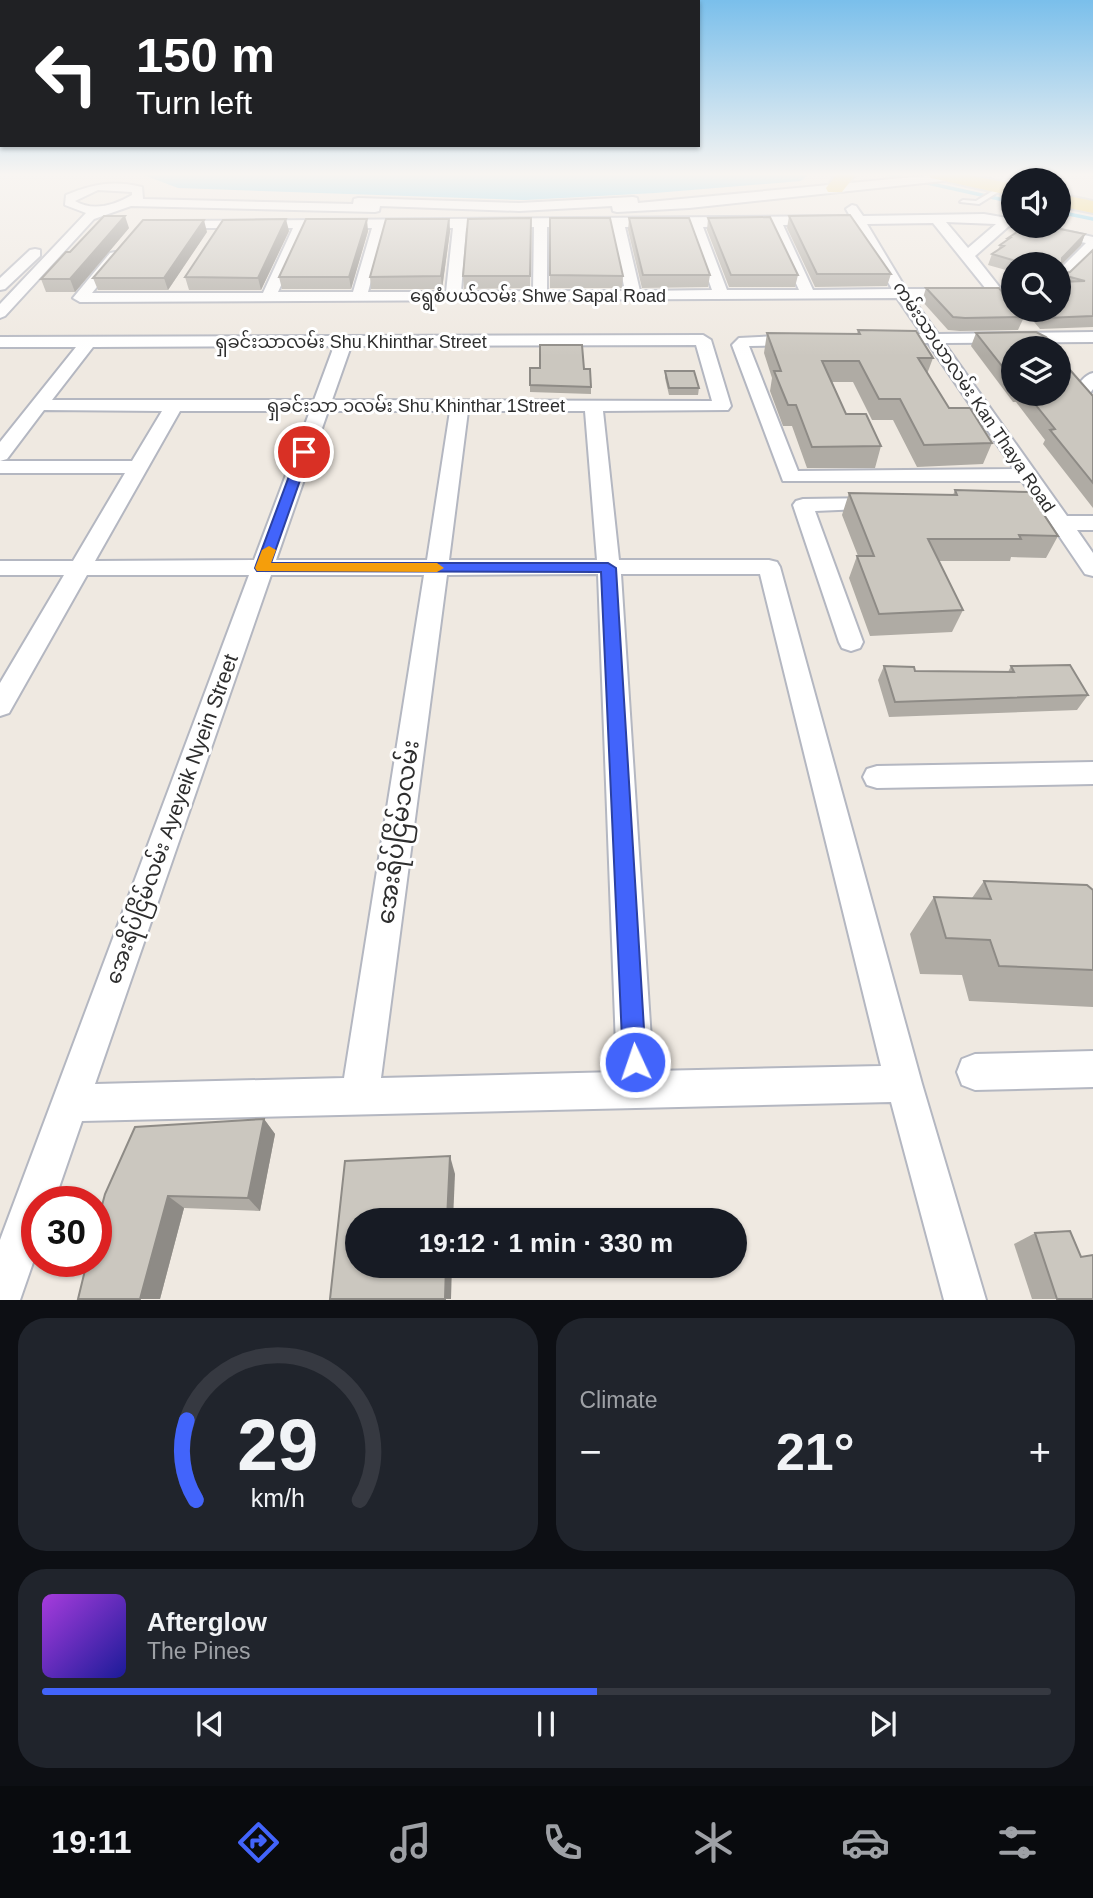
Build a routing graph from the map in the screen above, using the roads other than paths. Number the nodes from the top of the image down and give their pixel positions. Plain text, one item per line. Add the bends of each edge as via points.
1 (53, 235) edge
2 (73, 235) edge
3 (297, 235) edge
4 (377, 235) edge
5 (459, 235) edge
6 (541, 235) edge
7 (621, 235) edge
8 (699, 235) edge
9 (781, 235) edge
10 (866, 235) edge
11 (950, 235) edge
12 (994, 235) edge
13 (1071, 237) edge
14 (1093, 243) edge
15 (124, 246) edge
16 (968, 255) junction
17 (1071, 266) edge
18 (0, 286) edge
19 (1001, 289) edge
20 (1001, 293) edge
21 (902, 294) junction
22 (720, 295) junction
23 (808, 295) junction
24 (634, 296) junction
25 (359, 297) junction
26 (453, 297) junction
27 (540, 297) junction
28 (268, 298) junction
29 (0, 313) edge
30 (1022, 322) edge
31 (1034, 336) edge
32 (1093, 337) edge
33 (933, 339) junction
34 (1071, 339) edge
35 (703, 340) joint
36 (812, 340) edge
37 (866, 340) edge
38 (0, 342) edge
39 (344, 342) junction
40 (1001, 342) edge
41 (87, 343) junction
42 (1071, 377) edge
43 (1089, 391) edge
44 (41, 405) junction
45 (174, 405) junction
46 (321, 405) junction
47 (460, 406) junction
48 (593, 406) junction
49 (0, 455) edge
50 (0, 467) edge
51 (139, 467) junction
52 (1028, 475) junction
53 (1046, 501) junction
54 (1019, 502) edge
55 (898, 503) edge
56 (1061, 523) junction
57 (1093, 523) edge
58 (0, 568) edge
59 (80, 568) junction
60 (262, 568) junction
61 (437, 568) junction
62 (608, 568) junction
63 (1093, 569) edge
64 (850, 642) dead end
65 (0, 706) edge
66 (1093, 773) edge
67 (877, 776) dead end
68 (1093, 1069) edge
69 (975, 1072) dead end
70 (904, 1084) junction
71 (636, 1090) junction
72 (360, 1096) junction
73 (69, 1102) junction
74 (0, 1296) edge
75 (965, 1300) edge

1 - 18 street
2 - 29 street
3 - 28 street
4 - 25 street
5 - 26 street
6 - 27 street
7 - 24 street
8 - 22 street
9 - 23 street
10 - 21 street, ကမ်းသာယာလမ်း Kan Thaya Road
11 - 16 street
12 - 16 street
13 - 14 street
14 - 17 street
15 - 28 street, ရွေစံပယ်လမ်း Shwe Sapal Road via 80,298 177,293
16 - 19 street
20 - 21 street, ရွေစံပယ်လမ်း Shwe Sapal Road
21 - 23 street, ရွေစံပယ်လမ်း Shwe Sapal Road
21 - 33 street, ကမ်းသာယာလမ်း Kan Thaya Road
22 - 23 street, ရွေစံပယ်လမ်း Shwe Sapal Road
22 - 24 street, ရွေစံပယ်လမ်း Shwe Sapal Road
24 - 27 street, ရွေစံပယ်လမ်း Shwe Sapal Road
25 - 26 street, ရွေစံပယ်လမ်း Shwe Sapal Road
25 - 28 street, ရွေစံပယ်လမ်း Shwe Sapal Road
26 - 27 street, ရွေစံပယ်လမ်း Shwe Sapal Road
30 - 31 street
32 - 34 street
33 - 37 street
33 - 40 street
33 - 52 street, ကမ်းသာယာလမ်း Kan Thaya Road
35 - 39 street, ရှခင်းသာလမ်း Shu Khinthar Street
35 - 48 street, ရှခင်းသာ ၁လမ်း Shu Khinthar 1Street via 722,406
36 - 52 street via 740,345 790,477
38 - 41 street, ရှခင်းသာလမ်း Shu Khinthar Street
39 - 41 street, ရှခင်းသာလမ်း Shu Khinthar Street
39 - 46 street, အေးရိပ်ငြိမ်လမ်း Ayeyeik Nyein Street
41 - 44 street
42 - 43 street
44 - 45 street, ရှခင်းသာ ၁လမ်း Shu Khinthar 1Street
44 - 49 street
45 - 46 street, ရှခင်းသာ ၁လမ်း Shu Khinthar 1Street
45 - 51 street
46 - 47 street, ရှခင်းသာ ၁လမ်း Shu Khinthar 1Street
46 - 60 street, အေးရိပ်ငြိမ်လမ်း Ayeyeik Nyein Street
47 - 48 street, ရှခင်းသာ ၁လမ်း Shu Khinthar 1Street
47 - 61 street, အေးရိပ်ငြိမ်၁လမ်း
48 - 62 street
50 - 51 street
51 - 59 street
52 - 53 street, ကမ်းသာယာလမ်း Kan Thaya Road
53 - 54 street
53 - 56 street, ကမ်းသာယာလမ်း Kan Thaya Road
55 - 64 street via 803,505
56 - 57 street
56 - 63 street, ကမ်းသာယာလမ်း Kan Thaya Road
58 - 59 street
59 - 60 street
59 - 65 street
60 - 61 street
60 - 73 street, အေးရိပ်ငြိမ်လမ်း Ayeyeik Nyein Street
61 - 62 street
61 - 72 street, အေးရိပ်ငြိမ်၁လမ်း
62 - 70 street via 769,567
62 - 71 street
66 - 67 street
68 - 69 street
70 - 71 street
70 - 75 street
71 - 72 street
72 - 73 street
73 - 74 street, အေးရိပ်ငြိမ်လမ်း Ayeyeik Nyein Street

